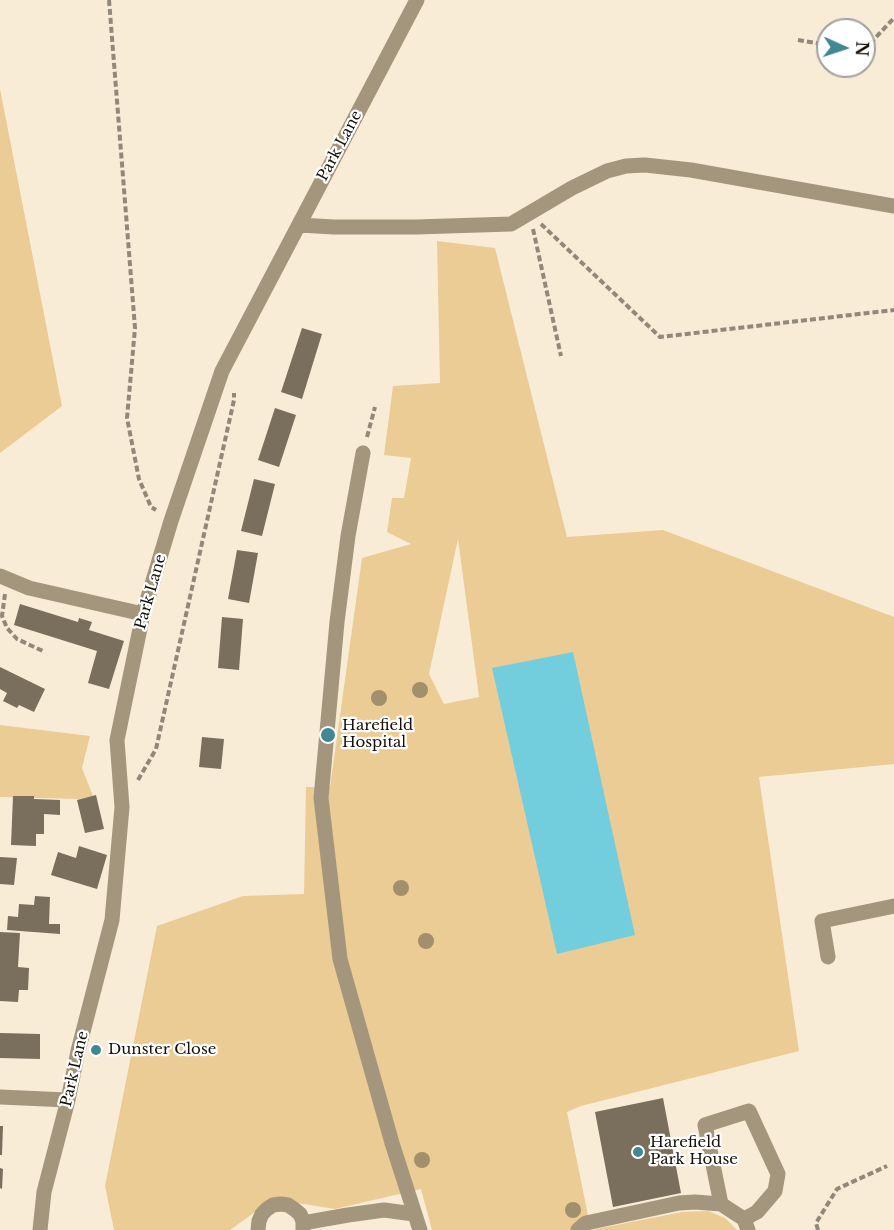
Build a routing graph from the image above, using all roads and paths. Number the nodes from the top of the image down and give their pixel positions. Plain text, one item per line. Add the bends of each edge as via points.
1 (109, 0) edge
2 (417, 0) edge
3 (894, 18) edge
4 (876, 37) edge
5 (798, 40) dead end
6 (816, 43) edge
7 (894, 206) edge
8 (529, 214) junction
9 (299, 225) junction
10 (894, 310) edge
11 (561, 356) dead end
12 (234, 390) dead end
13 (375, 407) dead end
14 (363, 453) joint
15 (171, 521) junction
16 (3, 577) edge
17 (143, 614) junction
18 (45, 652) dead end
19 (122, 807) junction
20 (894, 906) edge
21 (828, 957) dead end
22 (0, 1097) edge
23 (68, 1100) junction
24 (887, 1166) dead end
25 (721, 1204) junction
26 (414, 1214) junction
27 (746, 1225) edge
28 (303, 1227) edge
29 (40, 1230) edge
30 (258, 1230) edge
31 (420, 1230) edge
32 (578, 1230) edge
33 (818, 1230) edge

1 - 15 path via 135,328 127,418 139,479 151,507
2 - 9 street, Park Lane
3 - 4 path
5 - 6 path
7 - 8 street via 645,165 608,171
8 - 9 street via 511,224
8 - 10 path via 660,337
8 - 11 path
9 - 15 street, Park Lane via 222,371
12 - 19 path via 156,749
13 - 14 path
14 - 26 street via 337,622 321,798 340,959
15 - 17 street, Park Lane
16 - 17 street via 29,588
16 - 18 path via 2,616 8,628 17,639
17 - 19 street, Park Lane via 117,740
19 - 23 street, Park Lane via 112,920
20 - 21 street via 822,921
22 - 23 street
23 - 29 street, Park Lane via 44,1192
24 - 33 path via 837,1189 816,1223
25 - 27 street
25 - 27 street via 705,1125 749,1111 778,1174 775,1191
25 - 32 street via 679,1203 585,1223
26 - 28 street via 384,1210
26 - 31 street
28 - 30 street via 300,1214 280,1204 262,1214

